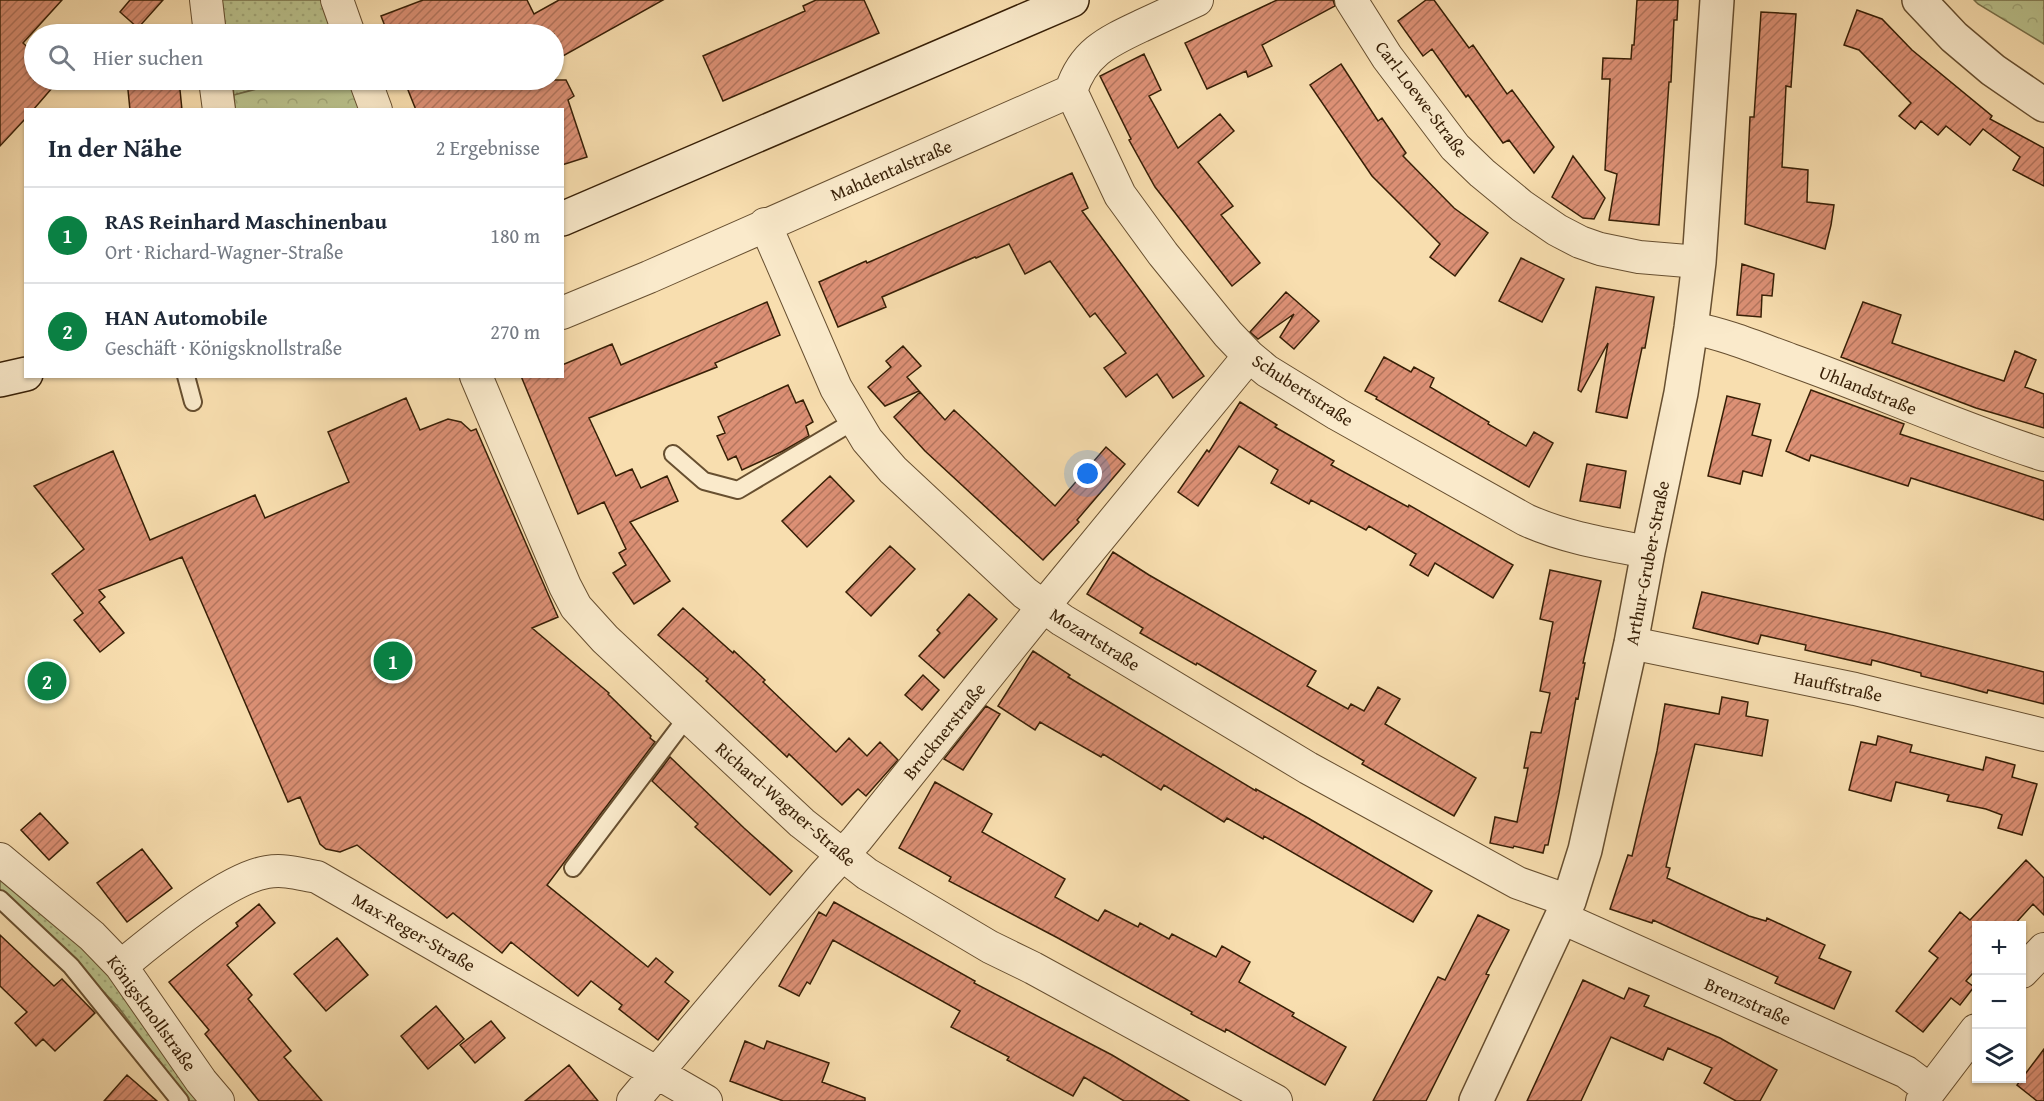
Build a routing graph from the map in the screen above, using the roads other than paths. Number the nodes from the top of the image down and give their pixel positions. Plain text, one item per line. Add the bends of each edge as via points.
1 (206, 0) edge
2 (1072, 0) edge
3 (1197, 0) edge
4 (1351, 0) edge
5 (1717, 0) edge
6 (1919, 0) edge
7 (340, 1) edge
8 (209, 24) edge
9 (346, 24) edge
10 (216, 90) edge
11 (369, 90) edge
12 (1071, 91) junction
13 (2044, 105) edge
14 (219, 108) edge
15 (375, 108) edge
16 (564, 218) edge
17 (765, 224) junction
18 (1698, 262) junction
19 (564, 312) edge
20 (1691, 328) junction
21 (1249, 356) junction
22 (24, 374) edge
23 (187, 378) edge
24 (477, 378) edge
25 (0, 380) edge
26 (194, 402) dead end
27 (854, 421) junction
28 (673, 454) dead end
29 (2044, 455) edge
30 (1647, 552) junction
31 (1043, 607) junction
32 (1631, 643) junction
33 (688, 716) junction
34 (2044, 735) edge
35 (843, 856) junction
36 (0, 859) edge
37 (573, 868) dead end
38 (0, 899) edge
39 (1565, 910) junction
40 (2044, 949) edge
41 (120, 966) junction
42 (2026, 968) edge
43 (1972, 1036) edge
44 (657, 1072) junction
45 (1926, 1095) edge
46 (180, 1101) edge
47 (218, 1101) edge
48 (633, 1101) edge
49 (706, 1101) edge
50 (1276, 1101) edge
51 (1476, 1101) edge

1 - 8 street
2 - 16 street
3 - 12 street via 1107,42 1076,75
4 - 18 street, Carl-Loewe-Straße via 1387,57 1455,147 1522,206 1557,230 1600,249
5 - 18 street, Arthur-Gruber-Straße
6 - 13 street via 1962,44
7 - 9 street
10 - 14 street
11 - 15 street
12 - 17 street, Mahdentalstraße
12 - 21 street, Schubertstraße via 1120,195 1163,254
17 - 19 street, Mahdentalstraße
17 - 27 street, Mozartstraße
18 - 20 street, Arthur-Gruber-Straße
20 - 29 street, Uhlandstraße via 1711,331
20 - 30 street, Arthur-Gruber-Straße
21 - 30 street, Schubertstraße via 1337,414 1526,520 1574,538
21 - 31 street, Brucknerstraße
22 - 25 street
23 - 26 lane
24 - 33 street, Richard-Wagner-Straße via 576,607
27 - 28 lane via 738,490 704,481
27 - 31 street, Mozartstraße via 893,470
30 - 32 street, Arthur-Gruber-Straße
31 - 35 street, Brucknerstraße
31 - 39 street, Mozartstraße via 1308,768
32 - 34 street, Hauffstraße via 1855,689
32 - 39 street, Arthur-Gruber-Straße via 1585,850
33 - 35 street, Richard-Wagner-Straße
33 - 37 lane
35 - 44 street, Brucknerstraße
35 - 50 street, Richard-Wagner-Straße via 990,947
36 - 41 street, Königsknollstraße via 92,936
38 - 46 lane, Königsknollstraße via 71,966
39 - 45 street, Brenzstraße via 1906,1072
39 - 51 street, Arthur-Gruber-Straße
40 - 42 street
41 - 44 street, Max-Reger-Straße via 240,880 289,870 317,877
41 - 47 street, Königsknollstraße
43 - 45 street
44 - 48 street, Brucknerstraße
44 - 49 street, Max-Reger-Straße

